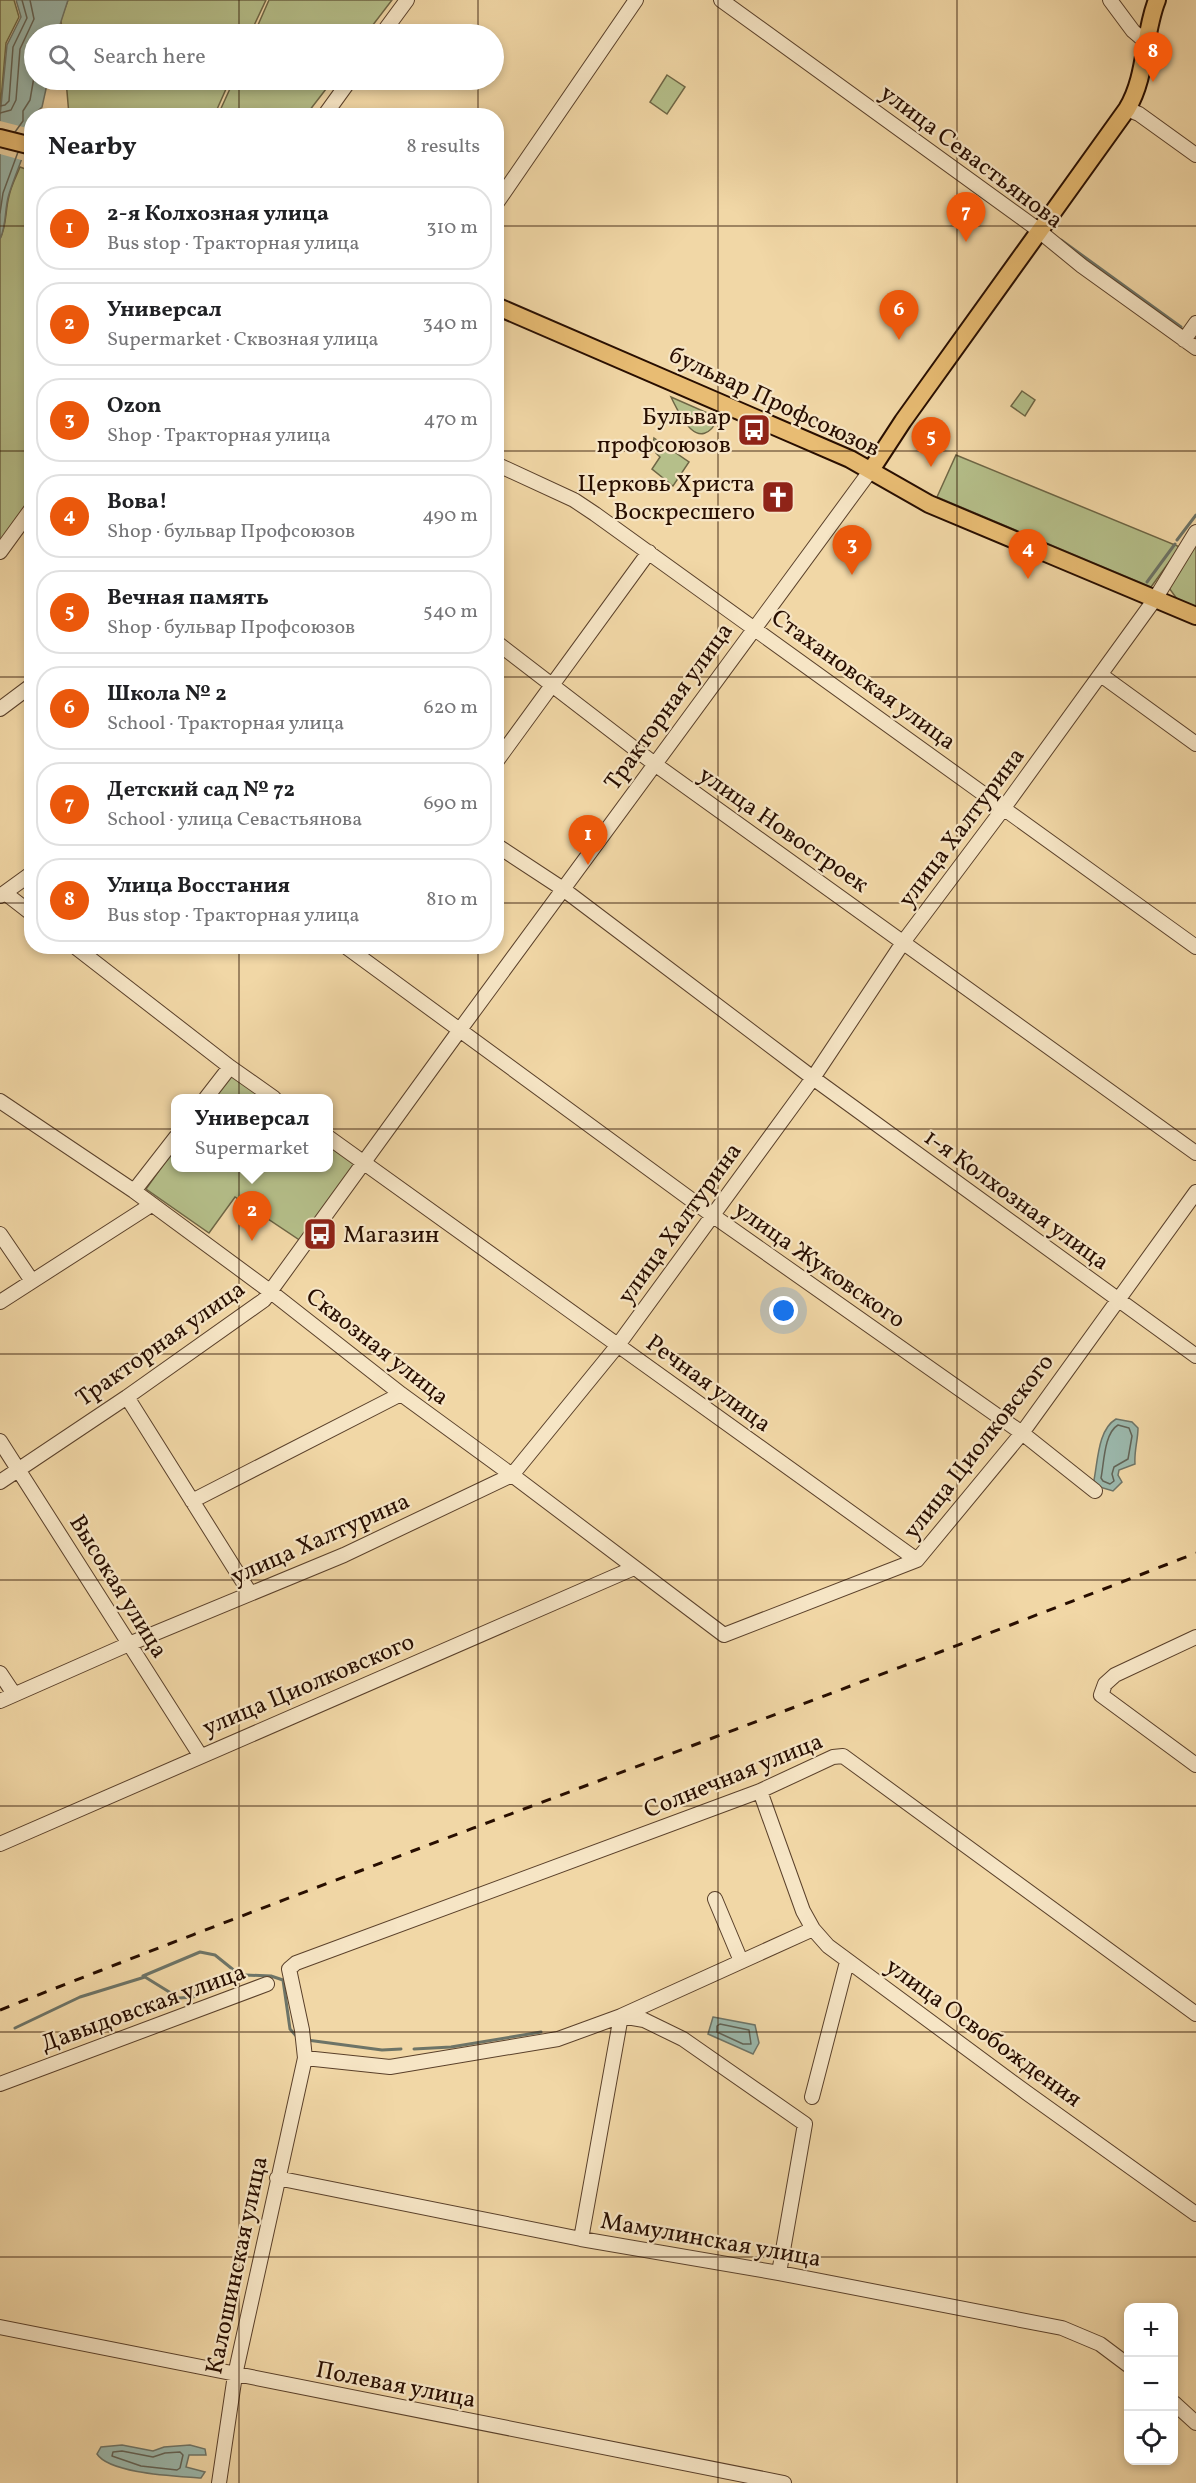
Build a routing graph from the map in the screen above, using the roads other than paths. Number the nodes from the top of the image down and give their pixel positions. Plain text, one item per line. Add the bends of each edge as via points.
1 (407, 0) edge
2 (636, 0) edge
3 (721, 0) edge
4 (1110, 0) edge
5 (1157, 0) edge
6 (389, 24) edge
7 (1146, 42) junction
8 (343, 90) edge
9 (330, 108) edge
10 (1128, 109) junction
11 (0, 138) edge
12 (24, 144) edge
13 (1196, 155) edge
14 (504, 192) edge
15 (1040, 231) junction
16 (504, 309) edge
17 (1196, 323) edge
18 (1184, 340) junction
19 (1196, 348) edge
20 (504, 468) edge
21 (871, 470) junction
22 (24, 519) edge
23 (1196, 532) edge
24 (0, 552) edge
25 (649, 552) junction
26 (1155, 598) junction
27 (1196, 616) edge
28 (755, 627) junction
29 (504, 648) edge
30 (1101, 675) junction
31 (554, 685) junction
32 (24, 691) edge
33 (0, 709) edge
34 (1196, 744) edge
35 (504, 751) edge
36 (656, 765) junction
37 (1003, 809) junction
38 (504, 850) edge
39 (24, 879) edge
40 (563, 889) junction
41 (2, 894) edge
42 (24, 909) edge
43 (904, 941) junction
44 (1196, 947) edge
45 (84, 954) edge
46 (356, 954) edge
47 (459, 1031) junction
48 (230, 1067) junction
49 (813, 1078) junction
50 (209, 1094) edge
51 (268, 1094) edge
52 (0, 1102) edge
53 (333, 1141) edge
54 (171, 1143) edge
55 (1196, 1153) edge
56 (365, 1163) junction
57 (134, 1191) junction
58 (1196, 1192) edge
59 (151, 1205) junction
60 (712, 1215) junction
61 (0, 1234) edge
62 (32, 1281) junction
63 (271, 1292) junction
64 (1117, 1300) junction
65 (0, 1302) edge
66 (618, 1345) junction
67 (1196, 1356) edge
68 (401, 1394) junction
69 (127, 1397) junction
70 (1022, 1433) junction
71 (0, 1441) edge
72 (19, 1470) junction
73 (512, 1475) junction
74 (0, 1482) edge
75 (1095, 1491) dead end
76 (192, 1501) junction
77 (917, 1560) junction
78 (634, 1568) junction
79 (250, 1593) junction
80 (724, 1635) joint
81 (1196, 1637) edge
82 (129, 1644) junction
83 (0, 1673) edge
84 (14, 1695) junction
85 (0, 1701) edge
86 (200, 1755) junction
87 (1196, 1765) edge
88 (760, 1791) junction
89 (0, 1844) edge
90 (715, 1899) dead end
91 (813, 1929) junction
92 (741, 1961) junction
93 (847, 1962) junction
94 (267, 1984) dead end
95 (1196, 2014) edge
96 (621, 2016) junction
97 (304, 2052) junction
98 (0, 2084) edge
99 (812, 2097) dead end
100 (277, 2178) junction
101 (1196, 2214) edge
102 (581, 2240) junction
103 (779, 2273) junction
104 (0, 2327) edge
105 (1124, 2362) edge
106 (235, 2375) junction
107 (1178, 2407) edge
108 (1196, 2423) edge
109 (219, 2483) edge
110 (784, 2483) edge

1 - 6 street
2 - 14 street
3 - 15 street, улица Севастьянова
4 - 7 street
5 - 7 main road, Тракторная улица
7 - 10 main road, Тракторная улица
8 - 9 street
10 - 13 street
10 - 15 main road, Тракторная улица
11 - 12 main road
15 - 18 street, улица Севастьянова
15 - 21 main road, Тракторная улица
16 - 21 main road, бульвар Профсоюзов via 698,391
17 - 18 street
18 - 19 street, улица Севастьянова
20 - 25 street, Стахановская улица via 574,500
21 - 26 main road, бульвар Профсоюзов via 929,504
21 - 28 street, Тракторная улица
22 - 24 street
23 - 26 street, улица Халтурина
25 - 28 street, Стахановская улица
25 - 31 street
26 - 27 main road, бульвар Профсоюзов
26 - 30 street, улица Халтурина
28 - 36 street, Тракторная улица
28 - 37 street, Стахановская улица
29 - 31 street, улица Новостроек
30 - 34 street
30 - 37 street, улица Халтурина
31 - 35 street
31 - 36 street, улица Новостроек
32 - 33 street
36 - 40 street, Тракторная улица
36 - 43 street, улица Новостроек
37 - 43 street, улица Халтурина
37 - 44 street, Стахановская улица
38 - 40 street, 1-я Колхозная улица
39 - 41 street
40 - 47 street, Тракторная улица
40 - 49 street, 1-я Колхозная улица
41 - 42 street
43 - 49 street, улица Халтурина
43 - 55 street, улица Новостроек
45 - 48 street
46 - 47 street, улица Жуковского
47 - 56 street, Тракторная улица
47 - 60 street, улица Жуковского
48 - 50 street
48 - 51 street
49 - 60 street, улица Халтурина
49 - 64 street, 1-я Колхозная улица
52 - 57 street, Сквозная улица
53 - 56 street, Речная улица
54 - 57 street
56 - 63 street, Тракторная улица
56 - 66 street, Речная улица
57 - 59 street, Сквозная улица
58 - 64 street, улица Циолковского
59 - 62 street
59 - 63 street, Сквозная улица
60 - 66 street, улица Халтурина
60 - 70 street, улица Жуковского
61 - 62 street
62 - 65 street
63 - 68 street, Сквозная улица
63 - 69 street, Тракторная улица
64 - 67 street, 1-я Колхозная улица
64 - 70 street, улица Циолковского
66 - 73 street, улица Халтурина
66 - 77 street, Речная улица
68 - 73 street, Сквозная улица
68 - 76 street
69 - 72 street, Тракторная улица
69 - 76 street
70 - 75 street, улица Жуковского
70 - 77 street, улица Циолковского
71 - 72 street, Высокая улица
72 - 74 street, Тракторная улица
72 - 82 street, Высокая улица
73 - 78 street, Сквозная улица
73 - 79 street, улица Халтурина via 344,1555
76 - 79 street
77 - 80 street, улица Циолковского
78 - 80 street, Сквозная улица
78 - 86 street, улица Циолковского
79 - 82 street, улица Халтурина
81 - 87 street via 1115,1675 1105,1684 1101,1695
82 - 84 street, улица Халтурина
82 - 86 street, Высокая улица
83 - 84 street
84 - 85 street, улица Халтурина
86 - 89 street, улица Циолковского
88 - 91 street, улица Освобождения
88 - 95 street, Солнечная улица via 843,1756
88 - 97 street, Солнечная улица via 296,1963 289,1969
90 - 92 street
91 - 92 street
91 - 93 street, улица Освобождения
92 - 96 street
93 - 99 street
93 - 101 street, улица Освобождения
94 - 98 street, Давыдовская улица
96 - 97 street via 558,2039 390,2067
96 - 102 street
96 - 103 street via 644,2020 683,2039 805,2124
97 - 100 street, Калошинская улица
100 - 102 street, Мамулинская улица
100 - 106 street, Калошинская улица
102 - 103 street, Мамулинская улица
103 - 105 street, Мамулинская улица via 1062,2328 1100,2344
104 - 106 street, Полевая улица
106 - 109 street, Калошинская улица
106 - 110 street, Полевая улица
107 - 108 street

